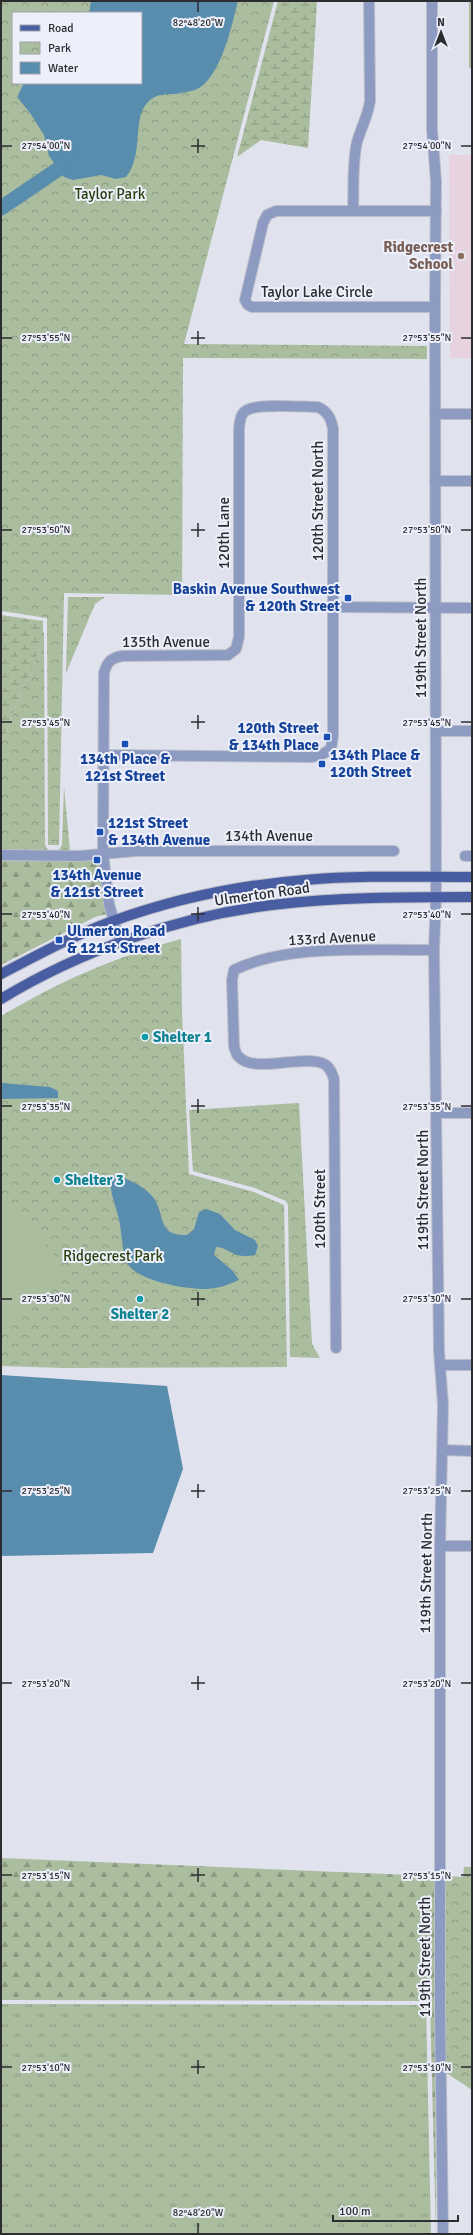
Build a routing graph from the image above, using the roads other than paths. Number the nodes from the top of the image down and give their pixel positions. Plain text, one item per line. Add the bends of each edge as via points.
1 (369, 1) edge
2 (432, 1) edge
3 (353, 210) junction
4 (436, 211) junction
5 (435, 307) junction
6 (247, 410) joint
7 (435, 414) junction
8 (472, 414) edge
9 (435, 481) junction
10 (472, 481) edge
11 (334, 607) junction
12 (435, 608) junction
13 (472, 608) edge
14 (228, 656) joint
15 (436, 731) junction
16 (472, 731) edge
17 (104, 755) junction
18 (394, 851) dead end
19 (103, 853) junction
20 (1, 855) edge
21 (436, 877) junction
22 (472, 877) edge
23 (436, 897) junction
24 (472, 897) edge
25 (114, 921) junction
26 (120, 942) junction
27 (434, 950) junction
28 (1, 974) edge
29 (1, 999) edge
30 (331, 1070) joint
31 (438, 1113) junction
32 (472, 1113) edge
33 (336, 1348) dead end
34 (441, 1365) junction
35 (472, 1365) edge
36 (443, 1450) junction
37 (472, 1450) edge
38 (440, 1546) junction
39 (472, 1546) edge
40 (443, 2234) edge

1 - 3 street via 370,101 355,157
2 - 4 street, 119th Street North via 432,129
3 - 4 street, Taylor Lake Circle
3 - 5 street, Taylor Lake Circle via 276,211 267,215 245,300 248,305
4 - 5 street, 119th Street North
5 - 7 street, 119th Street North
6 - 11 street, 120th Street North via 257,406 318,407 326,411 330,418 333,429
6 - 14 street, 120th Lane via 241,417 239,428 238,637 236,649
7 - 8 street
7 - 9 street, 119th Street North
9 - 10 street
9 - 12 street, 119th Street North
11 - 12 street
11 - 17 street, 120th Street North via 331,749 311,757
12 - 13 street
12 - 15 street, 119th Street North
14 - 17 street, 135th Avenue via 114,657 107,663 104,673
15 - 16 street
15 - 21 street, 119th Street North
17 - 19 street
18 - 19 street, 134th Avenue
19 - 20 street, 134th Avenue via 79,856
19 - 25 street via 109,904
21 - 22 main road, Ulmerton Road
21 - 23 street, 119th Street North
21 - 25 main road, Ulmerton Road via 333,878 258,885 189,900
23 - 24 main road, Ulmerton Road
23 - 26 main road, Ulmerton Road via 271,905 215,915
23 - 27 street, 119th Street North
25 - 26 street
25 - 28 main road, Ulmerton Road via 72,938
26 - 29 main road, Ulmerton Road via 58,968
27 - 30 street, 133rd Avenue via 331,951 290,955 258,960 234,970 234,1046 237,1056 245,1062 256,1063 314,1062 324,1064
27 - 31 street, 119th Street North
30 - 33 street, 120th Street via 334,1079
31 - 32 street
31 - 34 street, 119th Street North
34 - 35 street
34 - 36 street, 119th Street North
36 - 37 street
36 - 38 street, 119th Street North
38 - 39 street
38 - 40 street, 119th Street North via 440,2014

